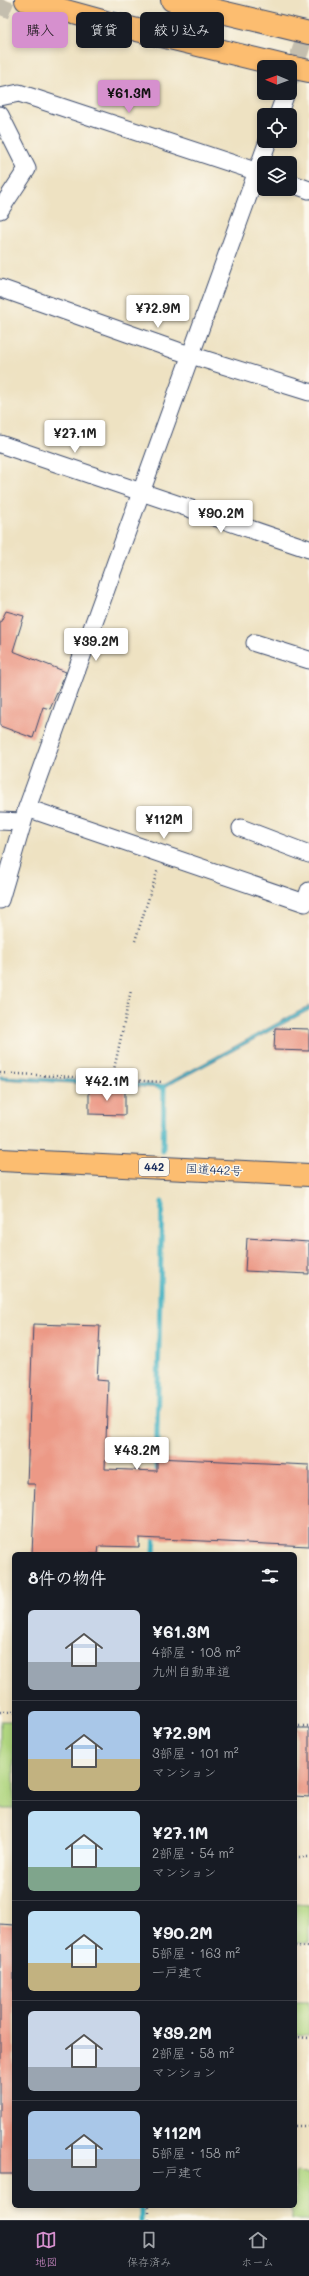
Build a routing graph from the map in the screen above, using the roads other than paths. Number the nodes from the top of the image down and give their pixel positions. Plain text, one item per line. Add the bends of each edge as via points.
1 (26, 0) edge
2 (172, 0) edge
3 (309, 33) edge
4 (260, 60) edge
5 (297, 69) edge
6 (309, 71) edge
7 (0, 97) edge
8 (0, 115) edge
9 (257, 172) edge
10 (257, 181) edge
11 (297, 186) edge
12 (309, 190) edge
13 (0, 210) edge
14 (0, 288) edge
15 (191, 353) junction
16 (309, 392) edge
17 (0, 444) edge
18 (142, 492) junction
19 (309, 549) edge
20 (255, 643) dead end
21 (309, 660) edge
22 (25, 815) junction
23 (0, 821) edge
24 (241, 828) dead end
25 (309, 854) edge
26 (0, 900) edge
27 (308, 900) edge
28 (0, 1160) edge
29 (309, 1175) edge

1 - 4 highway
2 - 3 highway
5 - 6 highway
7 - 9 street via 19,93
8 - 13 street via 26,169
10 - 15 street
11 - 12 street
14 - 15 street via 178,351
15 - 16 street
15 - 18 street
17 - 18 street
18 - 19 street
18 - 22 street
20 - 21 street
22 - 23 street
22 - 26 street
22 - 27 street via 162,854
24 - 25 street
28 - 29 highway, 国道442号 / 442

